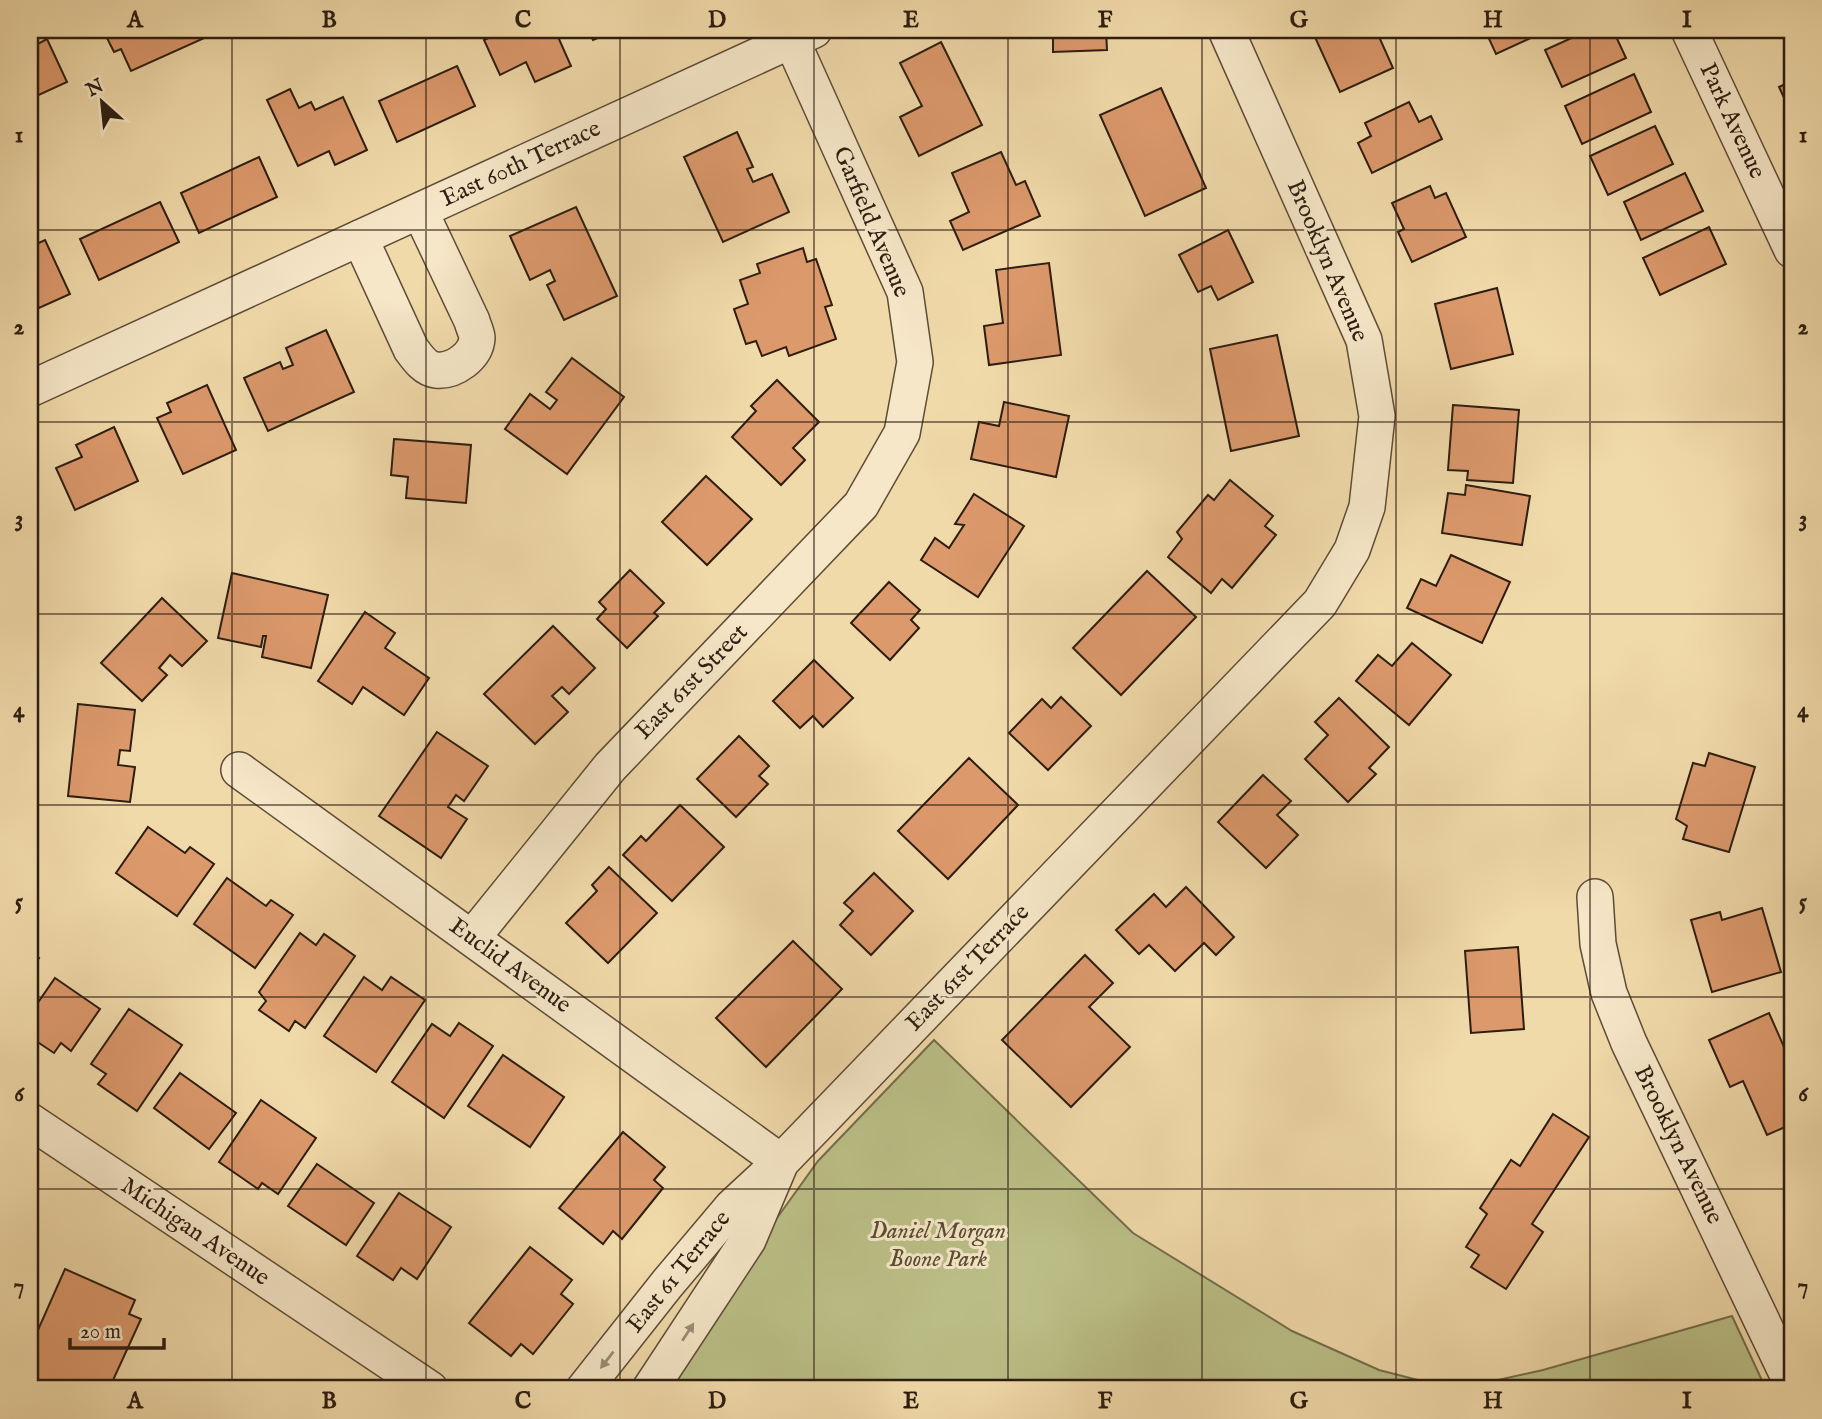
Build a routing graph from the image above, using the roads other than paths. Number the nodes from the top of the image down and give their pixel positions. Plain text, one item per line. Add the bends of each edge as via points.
1 (1226, 30) edge
2 (1689, 30) edge
3 (798, 33) edge
4 (420, 211) junction
5 (360, 238) junction
6 (1792, 250) edge
7 (30, 389) edge
8 (904, 424) joint
9 (1334, 581) joint
10 (239, 770) dead end
11 (1595, 897) dead end
12 (472, 938) junction
13 (30, 1121) edge
14 (781, 1162) junction
15 (1792, 1384) edge
16 (430, 1389) edge
17 (584, 1389) edge
18 (650, 1389) edge

1 - 9 street, Brooklyn Avenue via 1364,340 1377,416 1367,507 1352,550
2 - 6 street, Park Avenue
3 - 4 street, East 60th Terrace
3 - 8 street, Garfield Avenue via 905,292 915,362
4 - 5 street
4 - 5 street, East 60th Terrace via 477,338 469,356 456,367 436,370 423,364 411,349
5 - 7 street
8 - 12 street, East 61st Street via 861,505 610,767
9 - 14 street, East 61st Terrace via 1320,603
10 - 12 street, Euclid Avenue
11 - 15 street, Brooklyn Avenue via 1598,944 1624,1031
12 - 14 street, Euclid Avenue
13 - 16 street, Michigan Avenue
14 -> 17 street, East 61 Terrace via 732,1207
18 -> 14 street, East 61st Terrace via 748,1240

